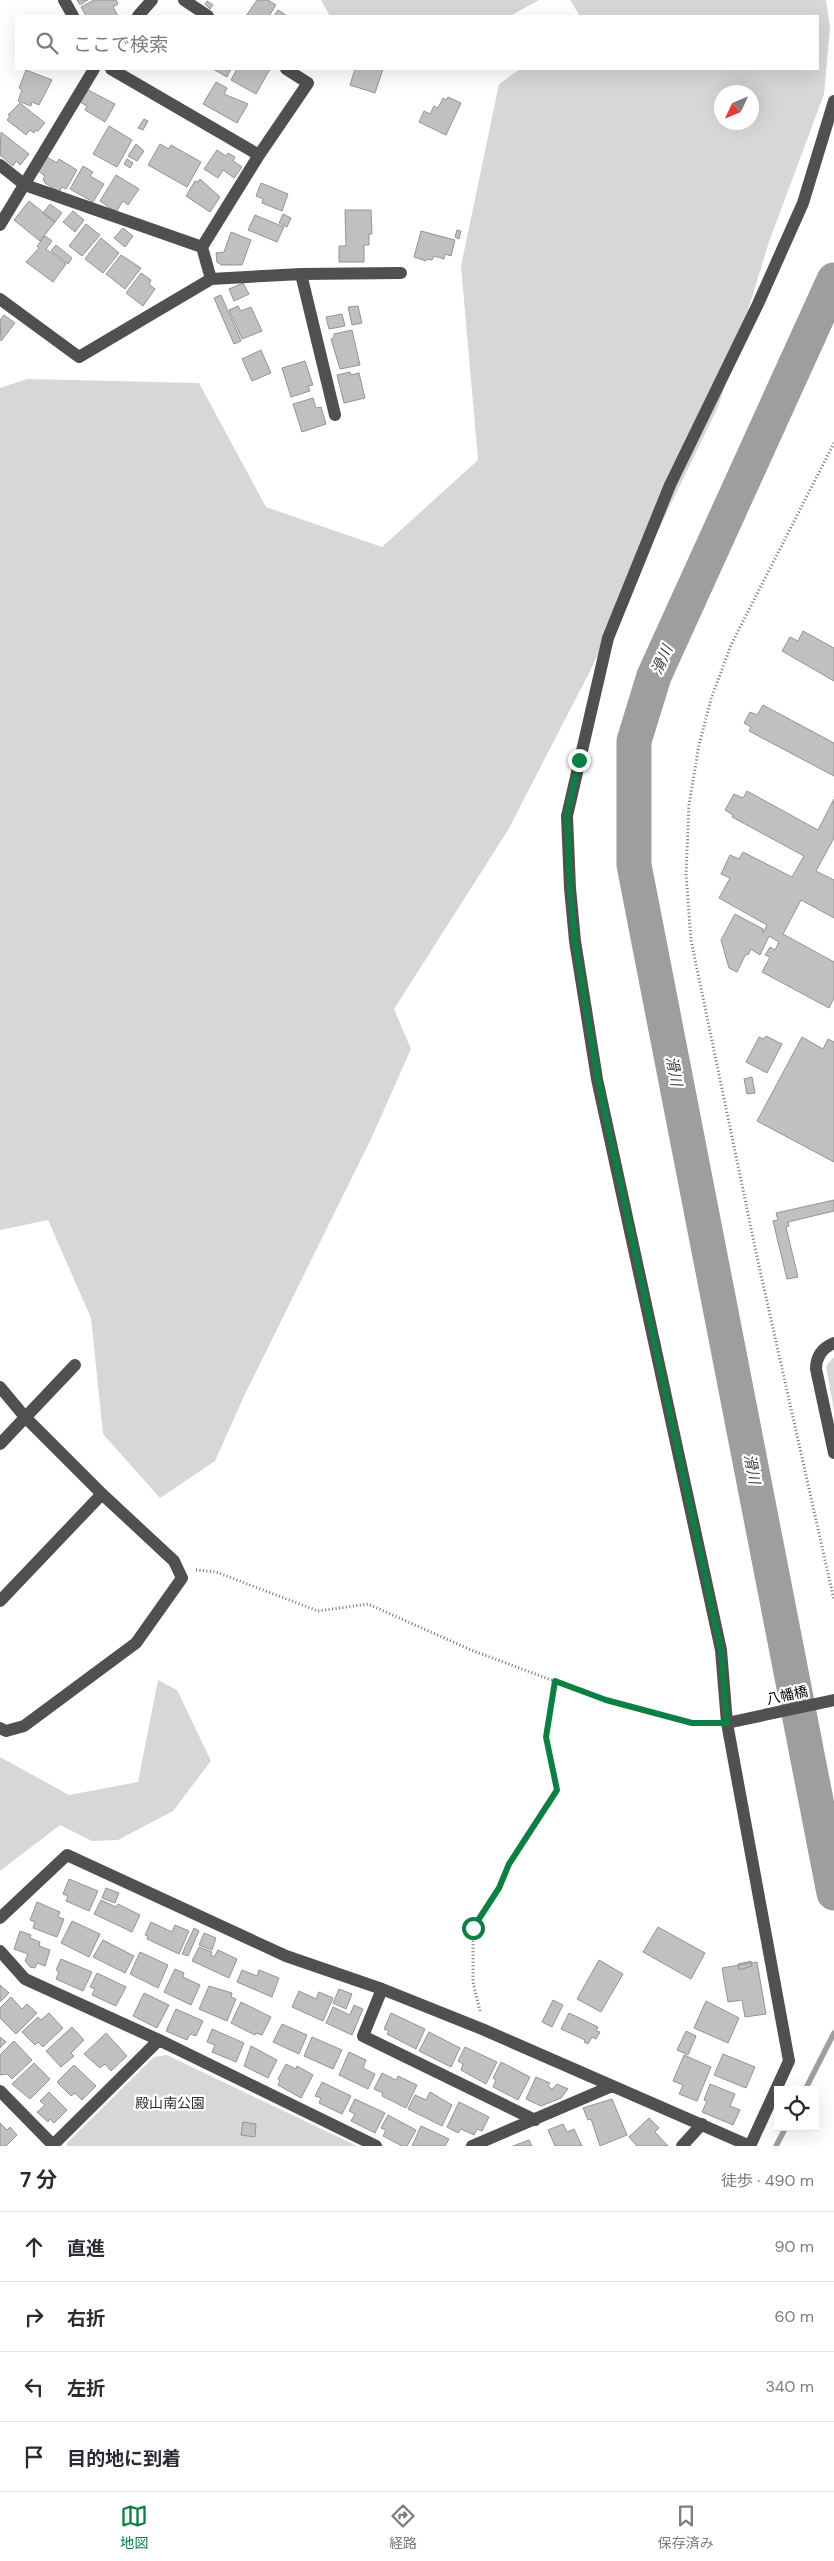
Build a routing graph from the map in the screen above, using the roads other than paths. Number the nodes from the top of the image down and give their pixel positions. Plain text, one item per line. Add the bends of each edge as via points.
1 (64, 0) edge
2 (152, 0) edge
3 (184, 0) edge
4 (72, 15) edge
5 (139, 15) edge
6 (206, 15) edge
7 (93, 70) edge
8 (113, 70) edge
9 (287, 70) edge
10 (834, 101) edge
11 (259, 155) junction
12 (0, 165) edge
13 (25, 184) junction
14 (0, 224) edge
15 (202, 247) junction
16 (401, 273) dead end
17 (301, 274) junction
18 (211, 279) junction
19 (0, 299) edge
20 (335, 415) dead end
21 (834, 1343) edge
22 (75, 1365) dead end
23 (0, 1387) edge
24 (26, 1417) junction
25 (0, 1444) edge
26 (834, 1453) edge
27 (102, 1494) junction
28 (0, 1601) edge
29 (834, 1700) edge
30 (727, 1723) junction
31 (0, 1728) edge
32 (0, 1918) edge
33 (0, 1951) edge
34 (382, 1989) junction
35 (159, 2040) junction
36 (612, 2086) junction
37 (0, 2092) edge
38 (535, 2120) junction
39 (702, 2124) junction
40 (54, 2145) edge
41 (376, 2146) edge
42 (472, 2146) edge
43 (682, 2146) edge
44 (750, 2146) edge

1 - 4 street
2 - 5 street
3 - 6 street
7 - 13 street
8 - 11 street
9 - 11 street via 308,84
10 - 30 street via 803,203 670,485 608,638 567,816 575,941 598,1080 721,1650
11 - 15 street
12 - 13 street
13 - 14 street
13 - 15 street
15 - 18 street
16 - 17 street
17 - 18 street
17 - 20 street
18 - 19 street via 79,357
21 - 26 street via 816,1359
22 - 24 street
23 - 24 street
24 - 25 street
24 - 27 street
27 - 28 street
27 - 31 street via 174,1561 182,1578 136,1643 24,1726 6,1731
29 - 30 street, 八幡橋
30 - 44 street via 789,2060
32 - 34 street via 67,1855 286,1956
33 - 35 street via 26,1979
34 - 36 street
34 - 38 street via 363,2036
35 - 40 street
35 - 41 street
36 - 38 street
36 - 39 street
37 - 40 street
38 - 42 street
39 - 43 street
39 - 44 street

